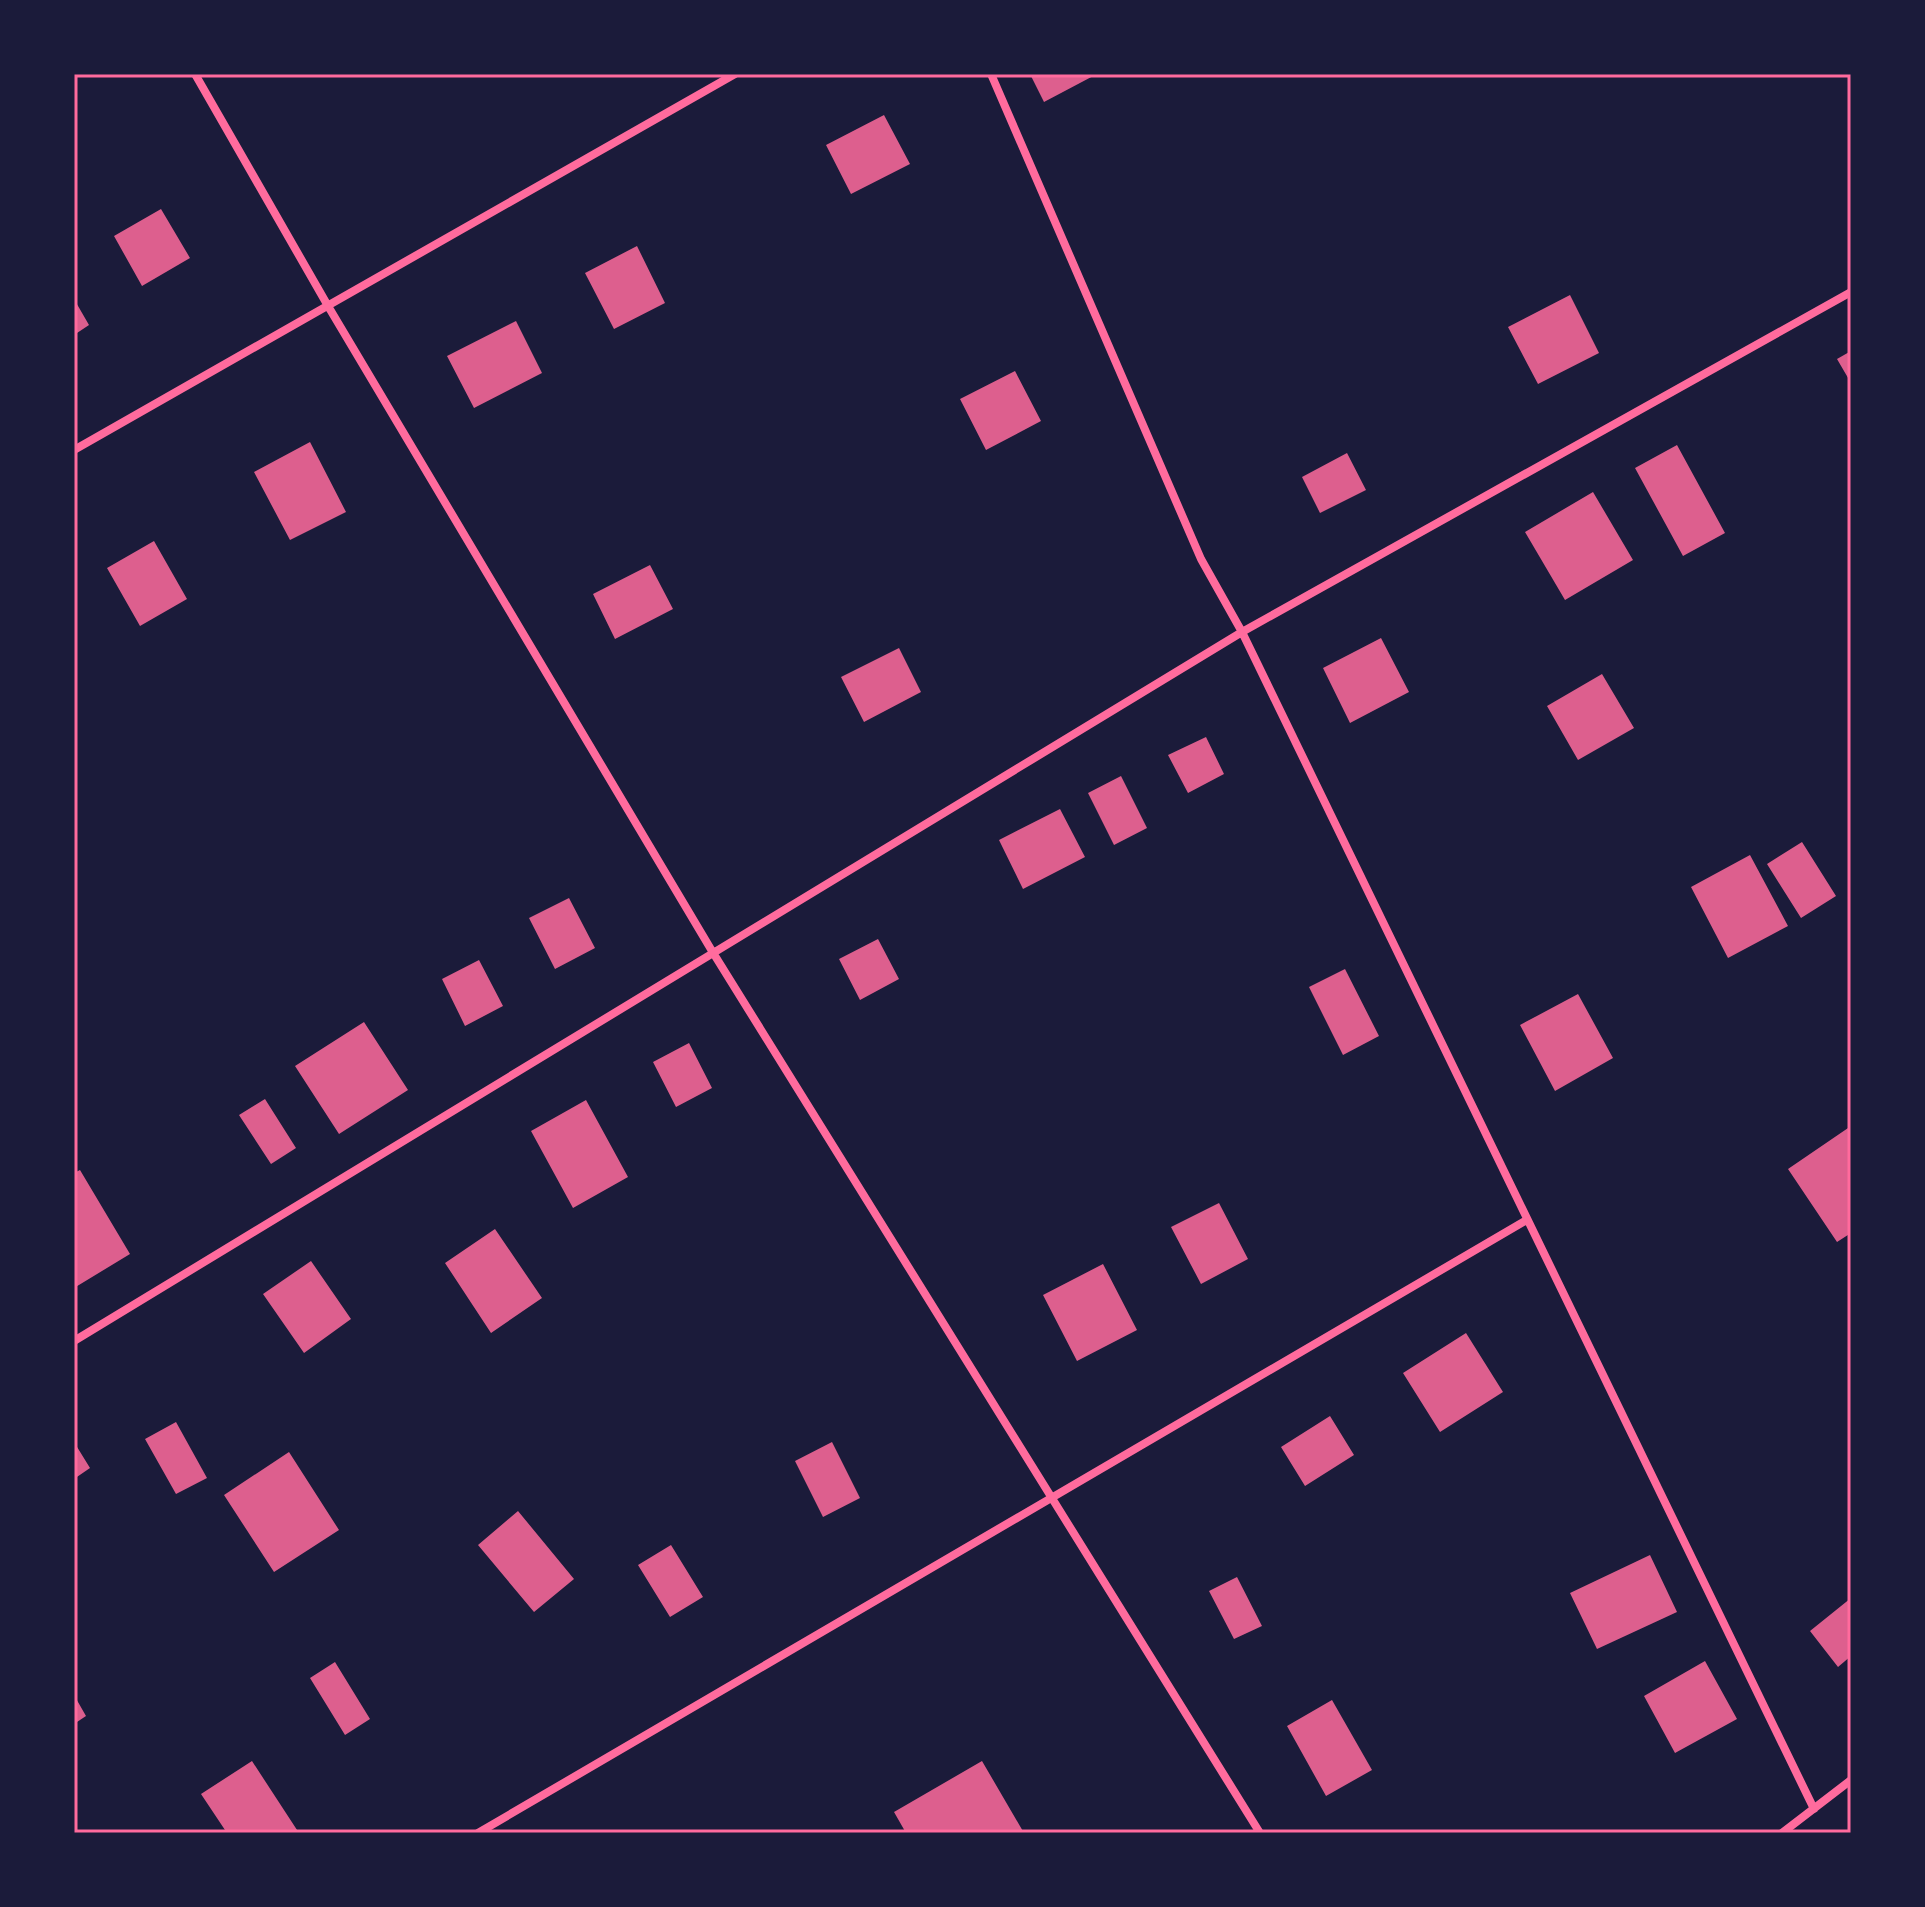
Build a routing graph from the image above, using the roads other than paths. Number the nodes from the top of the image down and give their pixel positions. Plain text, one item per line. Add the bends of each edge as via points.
1 (195, 74) edge
2 (735, 74) edge
3 (991, 74) edge
4 (1851, 292) edge
5 (328, 306) junction
6 (74, 450) edge
7 (1242, 632) junction
8 (712, 951) junction
9 (1525, 1221) junction
10 (74, 1341) edge
11 (1051, 1495) junction
12 (1851, 1780) edge
13 (1814, 1809) junction
14 (478, 1833) edge
15 (1260, 1833) edge
16 (1782, 1833) edge

1 - 5 street
2 - 5 street
3 - 7 street via 1201,559
4 - 7 street
5 - 6 street
5 - 8 street
7 - 8 street
7 - 9 street
8 - 10 street
8 - 11 street
9 - 11 street
9 - 13 street
11 - 14 street
11 - 15 street
12 - 13 street
13 - 16 street

